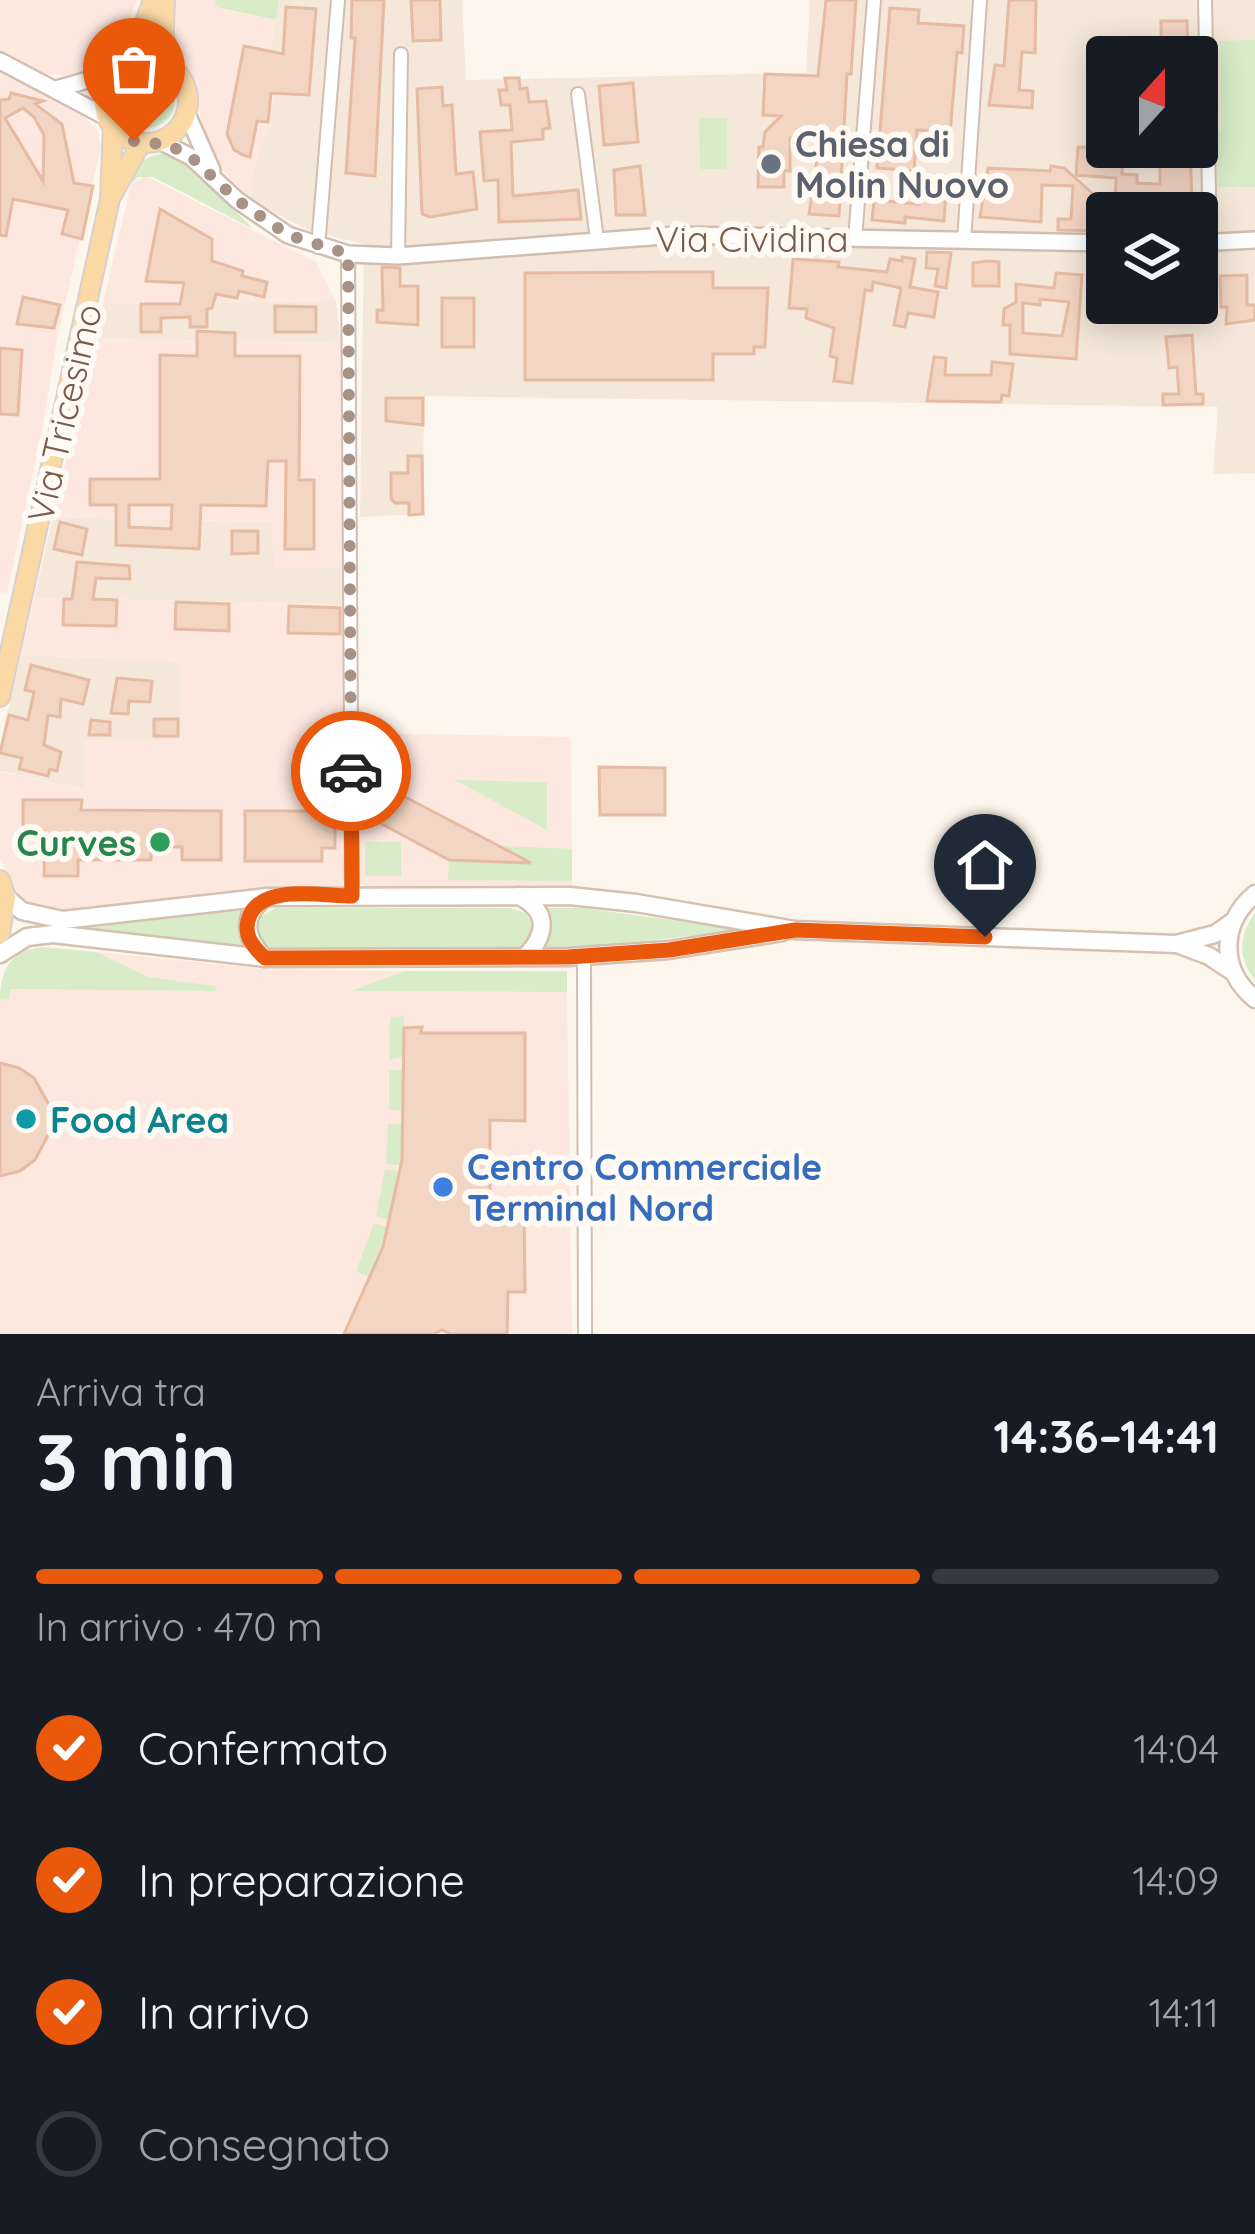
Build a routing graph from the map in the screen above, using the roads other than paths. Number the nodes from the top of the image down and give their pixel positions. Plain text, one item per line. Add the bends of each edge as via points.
1 (153, 0) edge
2 (165, 0) edge
3 (338, 0) edge
4 (874, 0) edge
5 (980, 0) edge
6 (1205, 0) edge
7 (400, 54) dead end
8 (0, 62) edge
9 (123, 67) junction
10 (171, 67) junction
11 (55, 89) junction
12 (578, 94) dead end
13 (187, 114) junction
14 (110, 122) junction
15 (150, 142) junction
16 (216, 178) junction
17 (1204, 192) edge
18 (110, 199) junction
19 (855, 238) junction
20 (597, 240) junction
21 (1255, 240) edge
22 (964, 241) junction
23 (1218, 242) edge
24 (1086, 243) edge
25 (318, 247) junction
26 (348, 254) junction
27 (398, 256) junction
28 (0, 697) edge
29 (3, 889) edge
30 (1255, 894) edge
31 (518, 895) junction
32 (267, 896) junction
33 (352, 896) junction
34 (1232, 922) junction
35 (795, 930) junction
36 (0, 934) edge
37 (1176, 944) junction
38 (0, 954) edge
39 (526, 956) junction
40 (584, 956) junction
41 (265, 958) junction
42 (1233, 972) junction
43 (1255, 999) edge
44 (585, 1334) edge

1 - 9 main road
2 - 10 main road
3 - 25 street
4 - 19 street
5 - 22 street
6 - 17 street
7 - 27 street
8 - 11 street
9 - 10 main road via 154,60
9 - 11 street
9 - 14 main road via 106,91
10 - 13 main road via 186,86
11 - 14 street
12 - 20 street
13 - 15 main road via 176,131
13 - 16 street, Via Cividina
14 - 15 main road via 126,138
14 - 18 main road, Via Tricesimo
15 - 16 street, Via Cividina via 191,157
15 - 18 main road, Via Tricesimo
16 - 25 street, Via Cividina via 260,218
18 - 28 main road, Via Tricesimo
19 - 20 street, Via Cividina
19 - 22 street, Via Cividina
20 - 27 street, Via Cividina
21 - 23 street
22 - 24 street, Via Cividina
25 - 26 street, Via Cividina
26 - 27 street, Via Cividina
26 - 33 street
29 - 32 main road via 22,911 63,920
29 - 36 main road
30 - 34 main road
31 - 33 main road
31 - 35 main road via 636,903
31 - 39 main road via 543,922
32 - 33 main road
32 - 41 main road via 246,923
34 - 37 main road
34 - 42 main road
35 - 37 main road
35 - 40 main road
37 - 42 main road
38 - 41 main road via 27,937 53,934
39 - 40 main road
39 - 41 main road
40 - 44 street
42 - 43 main road

